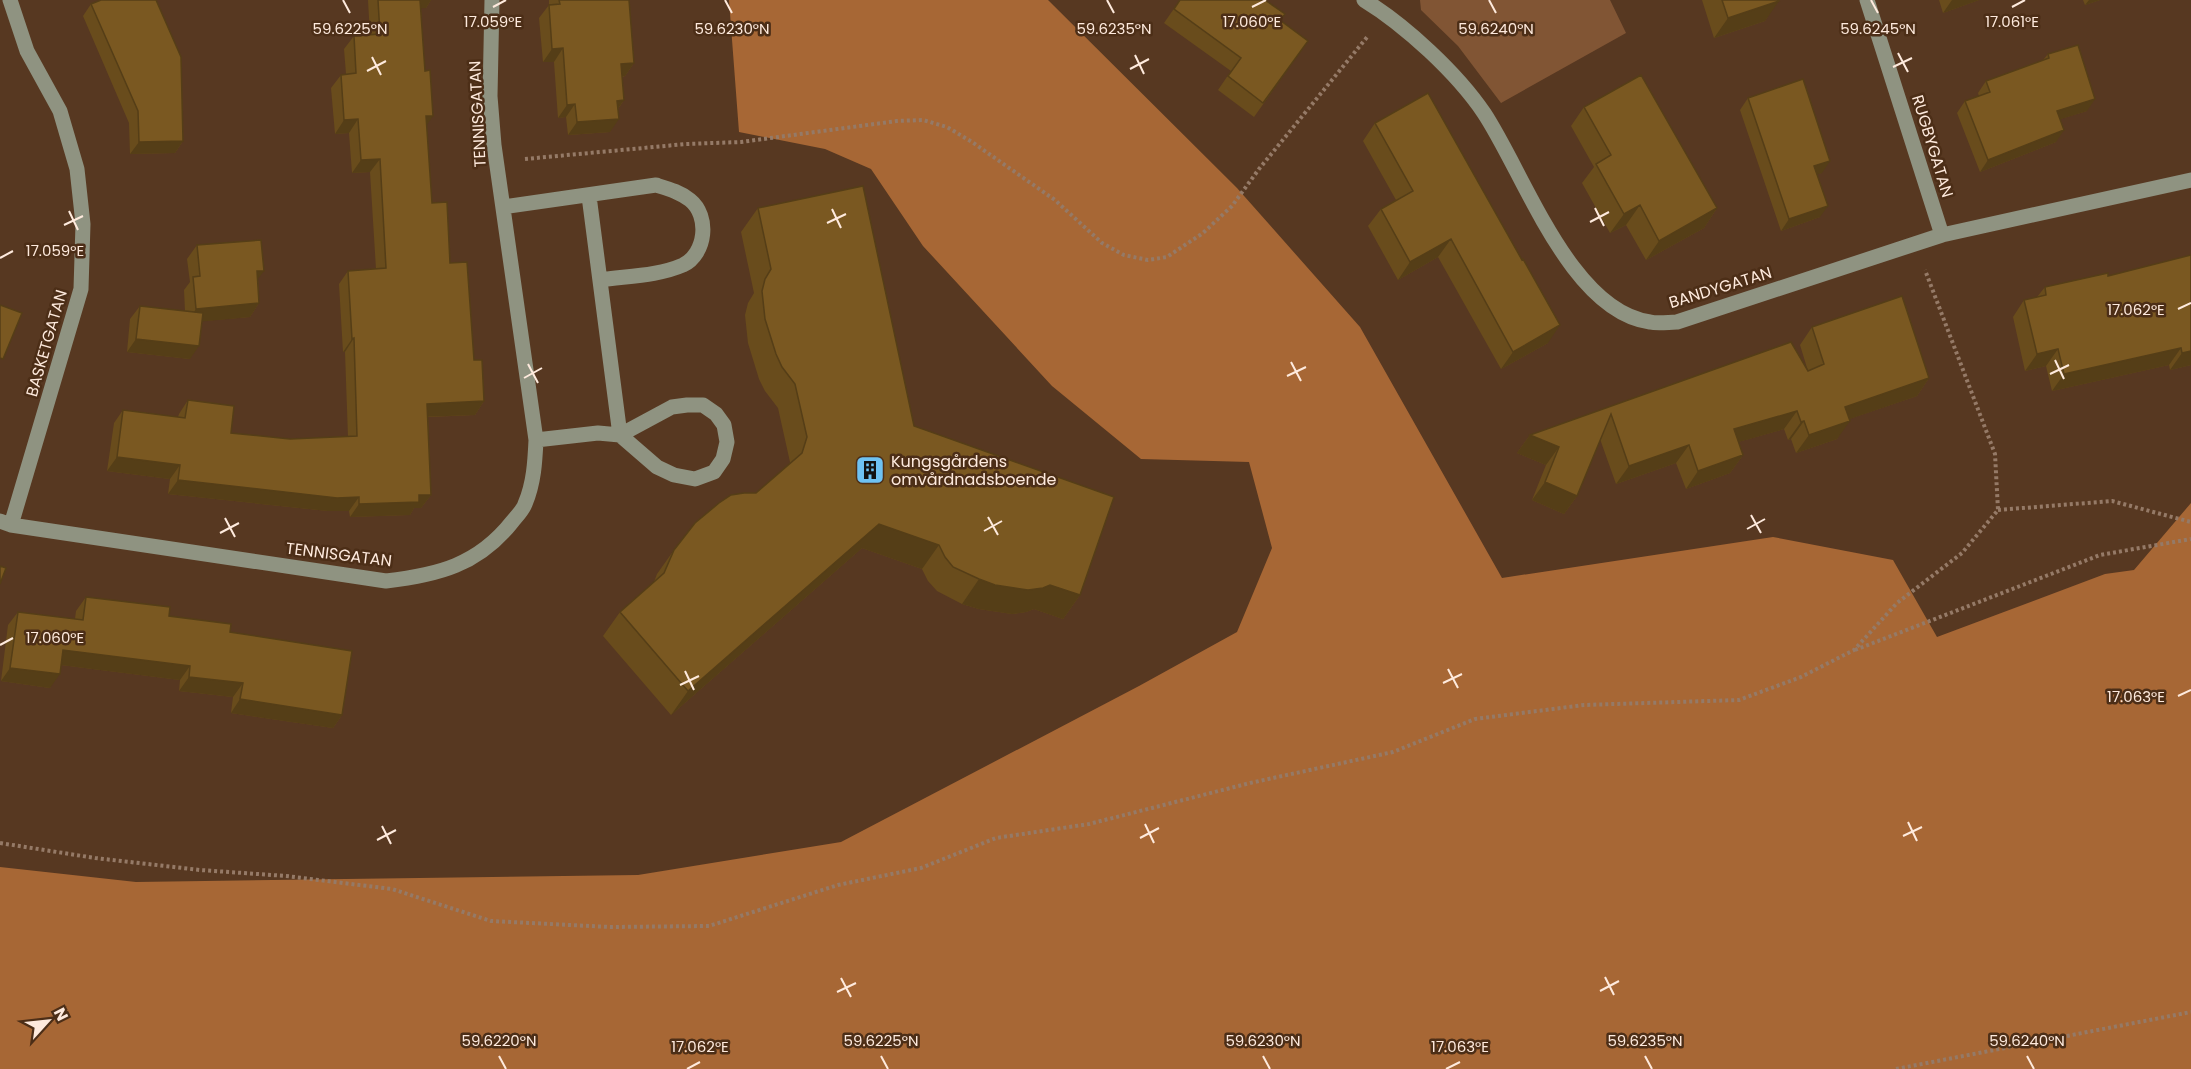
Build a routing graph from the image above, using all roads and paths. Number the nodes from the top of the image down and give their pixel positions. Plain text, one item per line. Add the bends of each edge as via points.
1 (10, 0) edge
2 (492, 0) edge
3 (1364, 0) edge
4 (1867, 0) edge
5 (1386, 14) junction
6 (496, 161) junction
7 (2191, 180) edge
8 (589, 196) junction
9 (503, 207) junction
10 (1942, 235) junction
11 (1916, 243) junction
12 (600, 280) junction
13 (620, 435) junction
14 (536, 440) junction
15 (1998, 510) junction
16 (2191, 522) edge
17 (5, 523) edge
18 (2191, 539) edge
19 (1854, 650) junction
20 (0, 843) edge
21 (2191, 1012) edge
22 (1896, 1069) edge

1 - 17 street, BASKETGATAN via 27,51 60,111 77,169 83,224 81,289
2 - 6 street, TENNISGATAN via 490,96
3 - 5 street, BANDYGATAN
4 - 10 street, RUGBYGATAN
5 - 6 path via 1232,206 1203,233 1167,257 1148,260 1124,255 1102,243 1054,200 972,142 947,127 923,120 741,142
5 - 11 street, BANDYGATAN via 1449,70 1484,112 1566,258 1595,293 1621,312 1649,322 1677,322
6 - 9 street, TENNISGATAN
7 - 10 street, BANDYGATAN
8 - 9 street
8 - 12 street
8 - 12 street via 656,185 693,202 702,220 702,239 694,257 684,264
9 - 14 street, TENNISGATAN
10 - 11 street, BANDYGATAN
11 - 15 path via 1995,454
12 - 13 street
13 - 13 street via 657,467 695,479 714,472 723,459 727,442 724,425 703,405 672,407
13 - 14 street via 598,433
14 - 17 street, TENNISGATAN via 525,506 498,540 458,566 423,576 386,581
15 - 16 path via 2112,501
15 - 19 path via 1962,554 1897,603
18 - 19 path via 2100,555
19 - 20 path via 1801,677 1739,700 1584,705 1475,719 1392,752 1089,824 996,838 921,868 838,885 710,926 610,927 491,921 392,888 153,864
21 - 22 path

